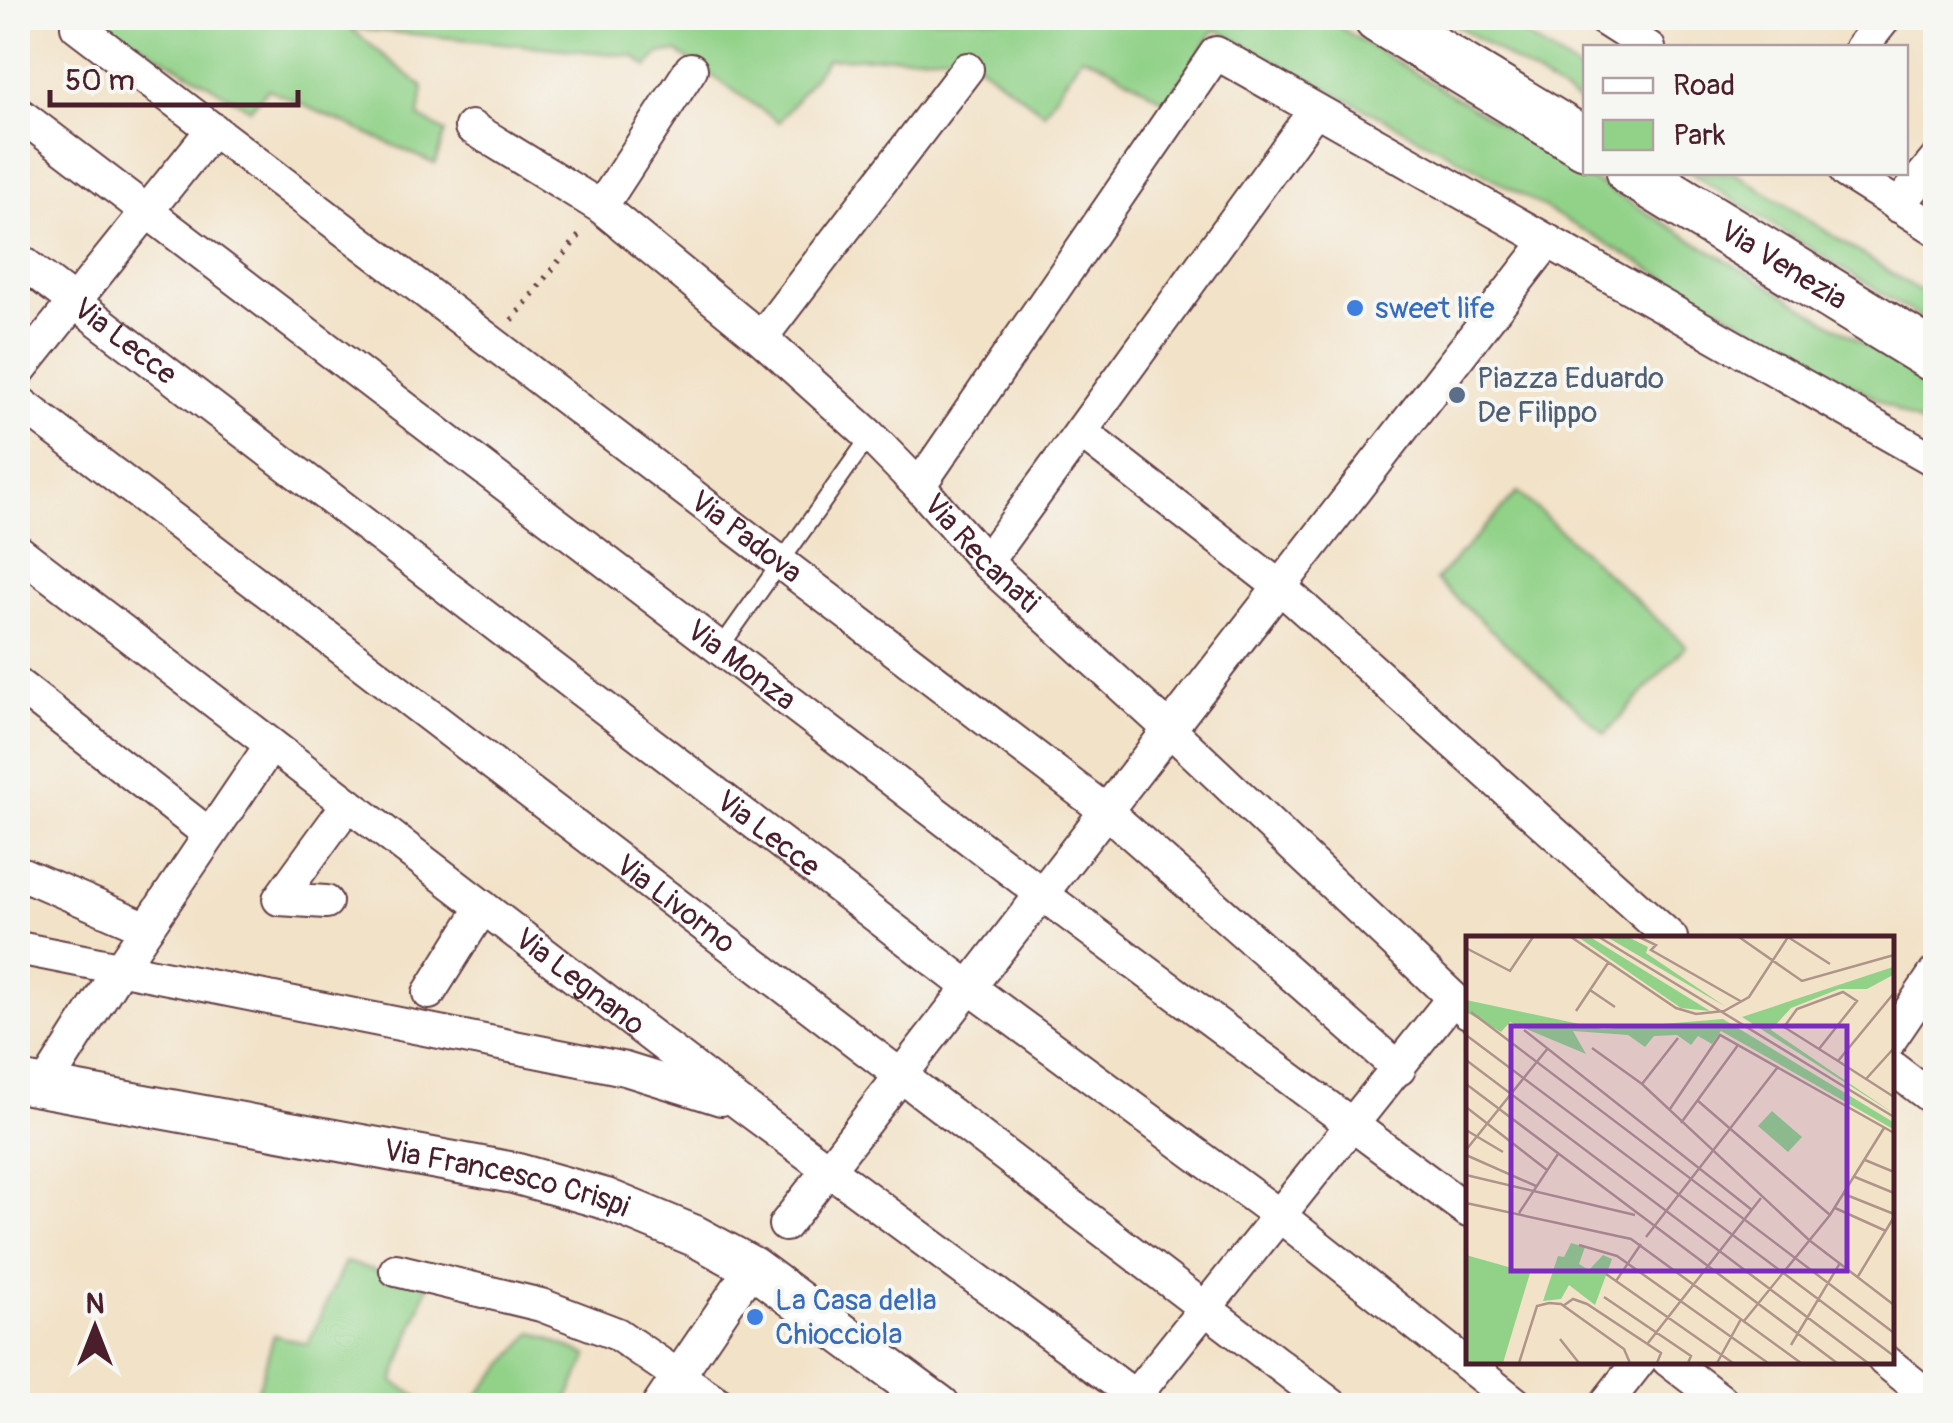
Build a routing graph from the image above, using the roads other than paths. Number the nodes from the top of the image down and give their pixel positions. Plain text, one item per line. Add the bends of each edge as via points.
1 (1379, 18) edge
2 (1602, 18) edge
3 (1885, 18) edge
4 (77, 26) dead end
5 (1645, 45) edge
6 (1863, 45) edge
7 (968, 69) dead end
8 (691, 70) dead end
9 (1316, 110) junction
10 (18, 114) edge
11 (471, 127) dead end
12 (213, 129) junction
13 (1583, 142) edge
14 (1936, 160) edge
15 (1637, 175) edge
16 (1851, 175) edge
17 (1898, 206) junction
18 (601, 207) junction
19 (147, 212) junction
20 (1936, 229) edge
21 (1548, 242) junction
22 (18, 258) edge
23 (75, 301) junction
24 (761, 338) junction
25 (1936, 358) edge
26 (18, 372) edge
27 (18, 401) edge
28 (1082, 432) junction
29 (870, 436) junction
30 (1936, 461) edge
31 (919, 486) junction
32 (18, 550) edge
33 (780, 562) junction
34 (986, 562) junction
35 (1280, 587) junction
36 (720, 648) junction
37 (18, 685) edge
38 (1169, 729) junction
39 (270, 744) junction
40 (348, 804) junction
41 (1106, 811) junction
42 (210, 835) junction
43 (18, 872) edge
44 (1042, 894) junction
45 (326, 902) dead end
46 (482, 906) junction
47 (147, 928) junction
48 (1669, 936) edge
49 (18, 948) edge
50 (120, 968) junction
51 (1934, 977) edge
52 (969, 987) junction
53 (429, 993) dead end
54 (1460, 1005) edge
55 (1893, 1036) edge
56 (1893, 1068) edge
57 (1398, 1069) junction
58 (901, 1075) junction
59 (32, 1084) edge
60 (1936, 1101) edge
61 (743, 1106) junction
62 (1353, 1126) junction
63 (828, 1170) junction
64 (1466, 1210) edge
65 (1280, 1216) junction
66 (785, 1225) dead end
67 (752, 1267) junction
68 (396, 1270) dead end
69 (1205, 1309) junction
70 (1638, 1363) edge
71 (1672, 1363) edge
72 (678, 1375) junction
73 (1895, 1382) edge
74 (1137, 1402) edge
75 (1936, 1402) edge
76 (658, 1406) edge
77 (722, 1406) edge
78 (940, 1406) edge
79 (1333, 1406) edge
80 (1519, 1406) edge
81 (1604, 1406) edge
82 (1728, 1406) edge

1 - 13 main road
2 - 5 street
3 - 6 street
4 - 12 street, Via Padova
7 - 24 street
8 - 18 street
9 - 21 street
9 - 28 street
9 - 31 street via 1216,54
10 - 19 street, Via Monza
11 - 18 street, Via Recanati
12 - 19 street
12 - 33 street, Via Padova
14 - 17 street
15 - 25 main road, Via Venezia
16 - 17 street
17 - 20 street
18 - 24 street, Via Recanati
19 - 23 street
19 - 36 street, Via Monza
21 - 30 street
21 - 35 street
22 - 23 street, Via Lecce
23 - 26 street
23 - 52 street, Via Lecce
24 - 29 street, Via Recanati
27 - 58 street, Via Livorno
28 - 34 street
28 - 35 street
29 - 31 street, Via Recanati
29 - 33 lane
31 - 34 street, Via Recanati
32 - 39 street, Via Legnano
33 - 36 lane
33 - 41 street, Via Padova
34 - 38 street, Via Recanati
35 - 38 street
35 - 48 street
36 - 44 street, Via Monza
37 - 42 street
38 - 41 street
38 - 54 street, Via Recanati
39 - 40 street, Via Legnano
39 - 42 street
40 - 45 street via 278,899
40 - 46 street, Via Legnano
41 - 44 street
41 - 57 street, Via Padova
42 - 47 street
43 - 47 street
44 - 52 street
44 - 62 street, Via Monza
46 - 53 street
46 - 61 street, Via Legnano
47 - 50 street
49 - 50 street
50 - 59 street
50 - 61 street via 625,1069
51 - 55 street
52 - 58 street
52 - 65 street, Via Lecce
54 - 57 street
56 - 60 street
57 - 62 street
58 - 63 street
58 - 69 street, Via Livorno
59 - 67 street, Via Francesco Crispi via 514,1173 606,1199
61 - 63 street, Via Legnano
62 - 64 street, Via Monza
62 - 65 street
63 - 66 street
63 - 74 street, Via Legnano
65 - 69 street
65 - 80 street, Via Lecce
67 - 72 street
67 - 78 street, Via Francesco Crispi
68 - 72 street via 541,1304 617,1334
69 - 74 street
69 - 79 street, Via Livorno
70 - 81 street
71 - 82 street
72 - 76 street
72 - 77 street
73 - 75 street

